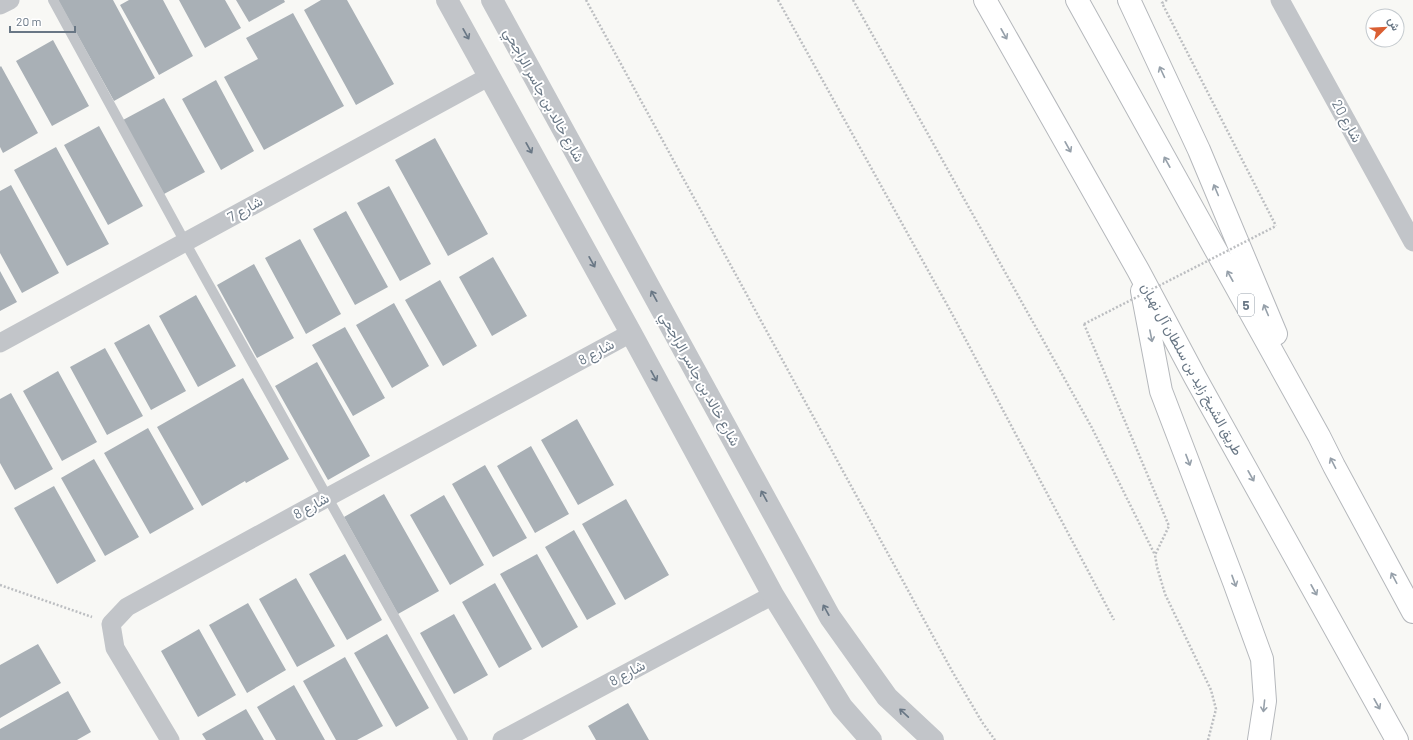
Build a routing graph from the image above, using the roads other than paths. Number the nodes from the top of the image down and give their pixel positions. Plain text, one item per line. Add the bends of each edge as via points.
1 (10, 0) edge
2 (52, 0) edge
3 (447, 0) edge
4 (492, 0) edge
5 (985, 0) edge
6 (1077, 0) edge
7 (1129, 0) edge
8 (1280, 0) edge
9 (0, 5) edge
10 (490, 76) junction
11 (185, 242) junction
12 (1413, 242) edge
13 (1138, 270) junction
14 (631, 333) junction
15 (0, 343) edge
16 (1319, 436) junction
17 (328, 497) junction
18 (773, 595) junction
19 (1413, 612) edge
20 (170, 740) edge
21 (463, 740) edge
22 (502, 740) edge
23 (872, 740) edge
24 (933, 740) edge
25 (1259, 740) edge
26 (1397, 740) edge

1 - 9 street
2 - 11 lane
3 -> 10 street
24 -> 4 street, شارع خالد بن جاسر الراجحي via 887,697 830,617
5 -> 13 highway, طريق الشيخ زايد بن سلطان آل نهيان
16 -> 6 highway, 5
16 -> 7 highway via 1199,150
8 - 12 street, شارع 20
10 - 11 street, شارع 7
10 -> 14 street
11 - 15 street, شارع 7
11 - 17 lane
13 -> 25 highway via 1161,391 1262,659 1265,701
13 -> 26 highway, طريق الشيخ زايد بن سلطان آل نهيان
14 - 17 street, شارع 8
14 -> 18 street
19 -> 16 highway, 5
17 - 20 street, شارع 8 via 127,608 111,624 115,648
17 - 21 lane
18 - 22 street, شارع 8
18 - 23 street via 842,708

